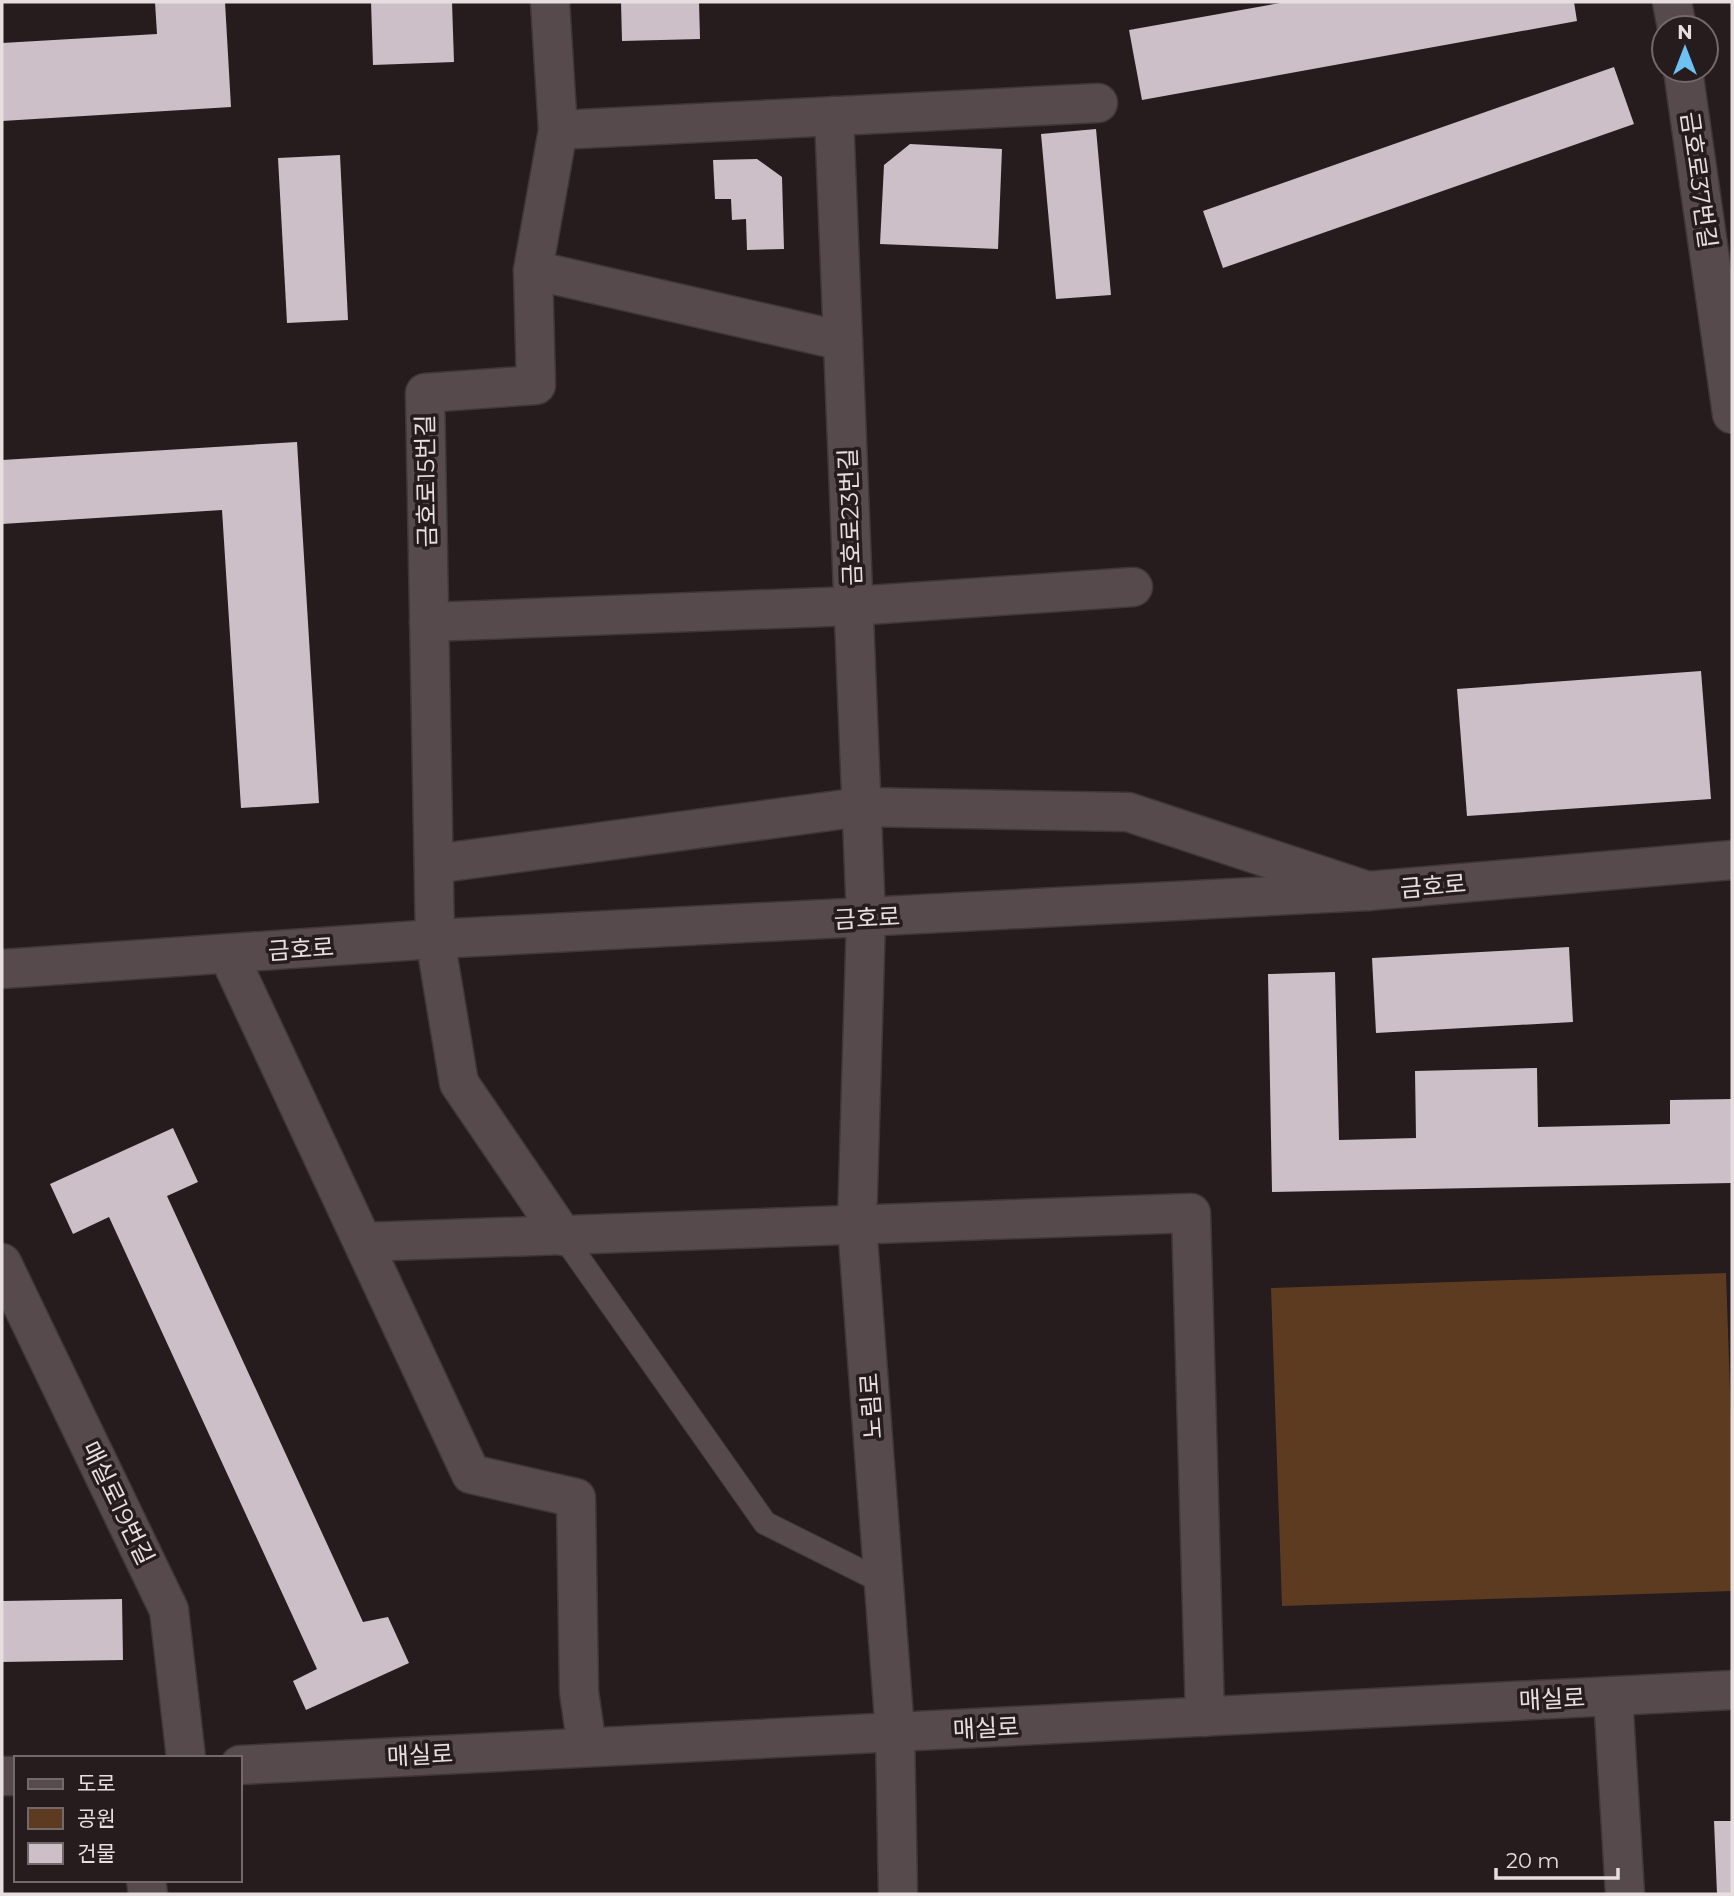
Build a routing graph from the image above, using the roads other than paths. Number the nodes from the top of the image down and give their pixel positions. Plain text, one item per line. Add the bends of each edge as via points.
1 (550, 2) edge
2 (1685, 84) edge
3 (1098, 103) dead end
4 (834, 116) junction
5 (558, 130) junction
6 (533, 270) junction
7 (843, 341) junction
8 (1732, 414) edge
9 (1133, 587) dead end
10 (853, 606) junction
11 (429, 622) junction
12 (861, 807) junction
13 (1732, 860) edge
14 (434, 864) junction
15 (1368, 891) junction
16 (866, 918) junction
17 (435, 939) junction
18 (228, 954) junction
19 (2, 969) edge
20 (858, 1225) junction
21 (563, 1236) junction
22 (363, 1242) junction
23 (2, 1263) edge
24 (883, 1582) junction
25 (1732, 1690) edge
26 (1613, 1696) junction
27 (1205, 1717) junction
28 (895, 1732) junction
29 (587, 1747) junction
30 (186, 1756) edge
31 (242, 1765) edge
32 (898, 1894) edge
33 (1625, 1894) edge

1 - 5 street, 금호로15번길
2 - 8 street, 금호로37번길
3 - 4 street
4 - 5 street
4 - 7 street, 금호로23번길
5 - 6 street, 금호로15번길
6 - 7 street
6 - 11 street, 금호로15번길 via 536,385 425,393
7 - 10 street, 금호로23번길
9 - 10 street
10 - 11 street
10 - 12 street, 금호로23번길
11 - 14 street, 금호로15번길
12 - 14 street
12 - 15 street via 1128,812
12 - 16 street, 금호로23번길
13 - 15 street, 금호로
14 - 17 street, 금호로15번길
15 - 16 street, 금호로
16 - 17 street, 금호로
16 - 20 street, 노림로
17 - 18 street, 금호로
17 - 21 street, 금호로15번길 via 459,1083
18 - 19 street, 금호로
18 - 22 street
20 - 21 street
20 - 24 street, 노림로
20 - 27 street via 1191,1213
21 - 22 street
21 - 24 lane via 765,1523
22 - 29 street via 471,1474 576,1498 579,1692
23 - 30 street, 매실로19번길 via 169,1610
24 - 28 street, 노림로
25 - 26 street, 매실로
26 - 27 street, 매실로
26 - 33 street
27 - 28 street, 매실로
28 - 29 street, 매실로
28 - 32 street, 노림로
29 - 31 street, 매실로

